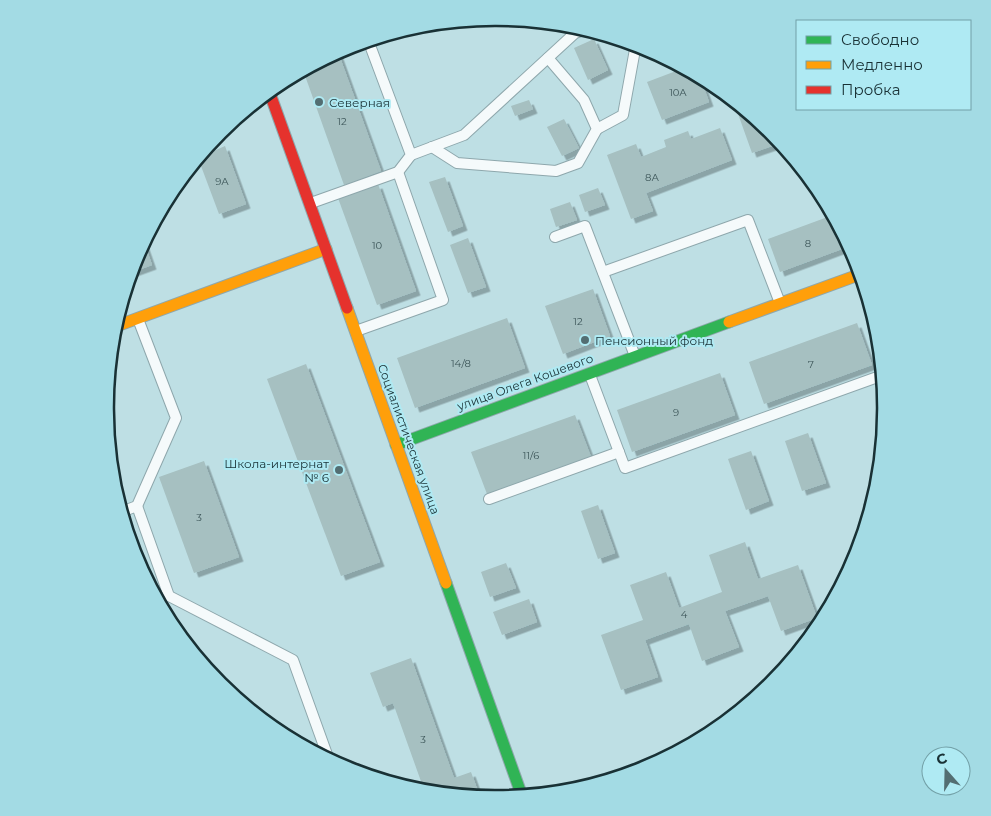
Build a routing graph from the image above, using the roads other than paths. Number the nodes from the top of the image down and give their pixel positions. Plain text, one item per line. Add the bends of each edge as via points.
1 (573, 35) edge
2 (371, 48) edge
3 (634, 52) edge
4 (548, 58) junction
5 (272, 99) edge
6 (598, 129) junction
7 (432, 147) junction
8 (412, 155) junction
9 (398, 172) junction
10 (310, 204) junction
11 (555, 237) dead end
12 (326, 249) junction
13 (603, 272) junction
14 (854, 277) edge
15 (780, 303) junction
16 (138, 318) junction
17 (124, 323) edge
18 (356, 331) junction
19 (635, 357) junction
20 (590, 373) junction
21 (876, 378) edge
22 (396, 445) junction
23 (619, 452) junction
24 (489, 499) dead end
25 (136, 506) junction
26 (128, 509) edge
27 (325, 749) edge
28 (519, 789) edge

1 - 4 lane
2 - 8 lane
3 - 6 lane via 623,115
4 - 6 lane via 584,100
4 - 7 lane via 464,135
5 - 10 main road, Социалистическая улица
6 - 7 lane via 578,163 556,170 457,163
7 - 8 lane
8 - 9 lane
9 - 10 lane
9 - 18 lane via 443,300
10 - 12 main road, Социалистическая улица
11 - 13 lane via 585,226
12 - 16 main road
12 - 18 main road, Социалистическая улица
13 - 15 lane via 748,220
13 - 19 lane
14 - 15 main road, улица Олега Кошевого
15 - 19 main road, улица Олега Кошевого
16 - 17 main road
16 - 25 lane via 176,418
18 - 22 main road, Социалистическая улица
19 - 20 main road, улица Олега Кошевого
20 - 22 main road, улица Олега Кошевого
20 - 23 lane
21 - 23 lane via 625,468
22 - 28 main road, Социалистическая улица
23 - 24 lane
25 - 26 lane
25 - 27 lane via 169,596 293,660

